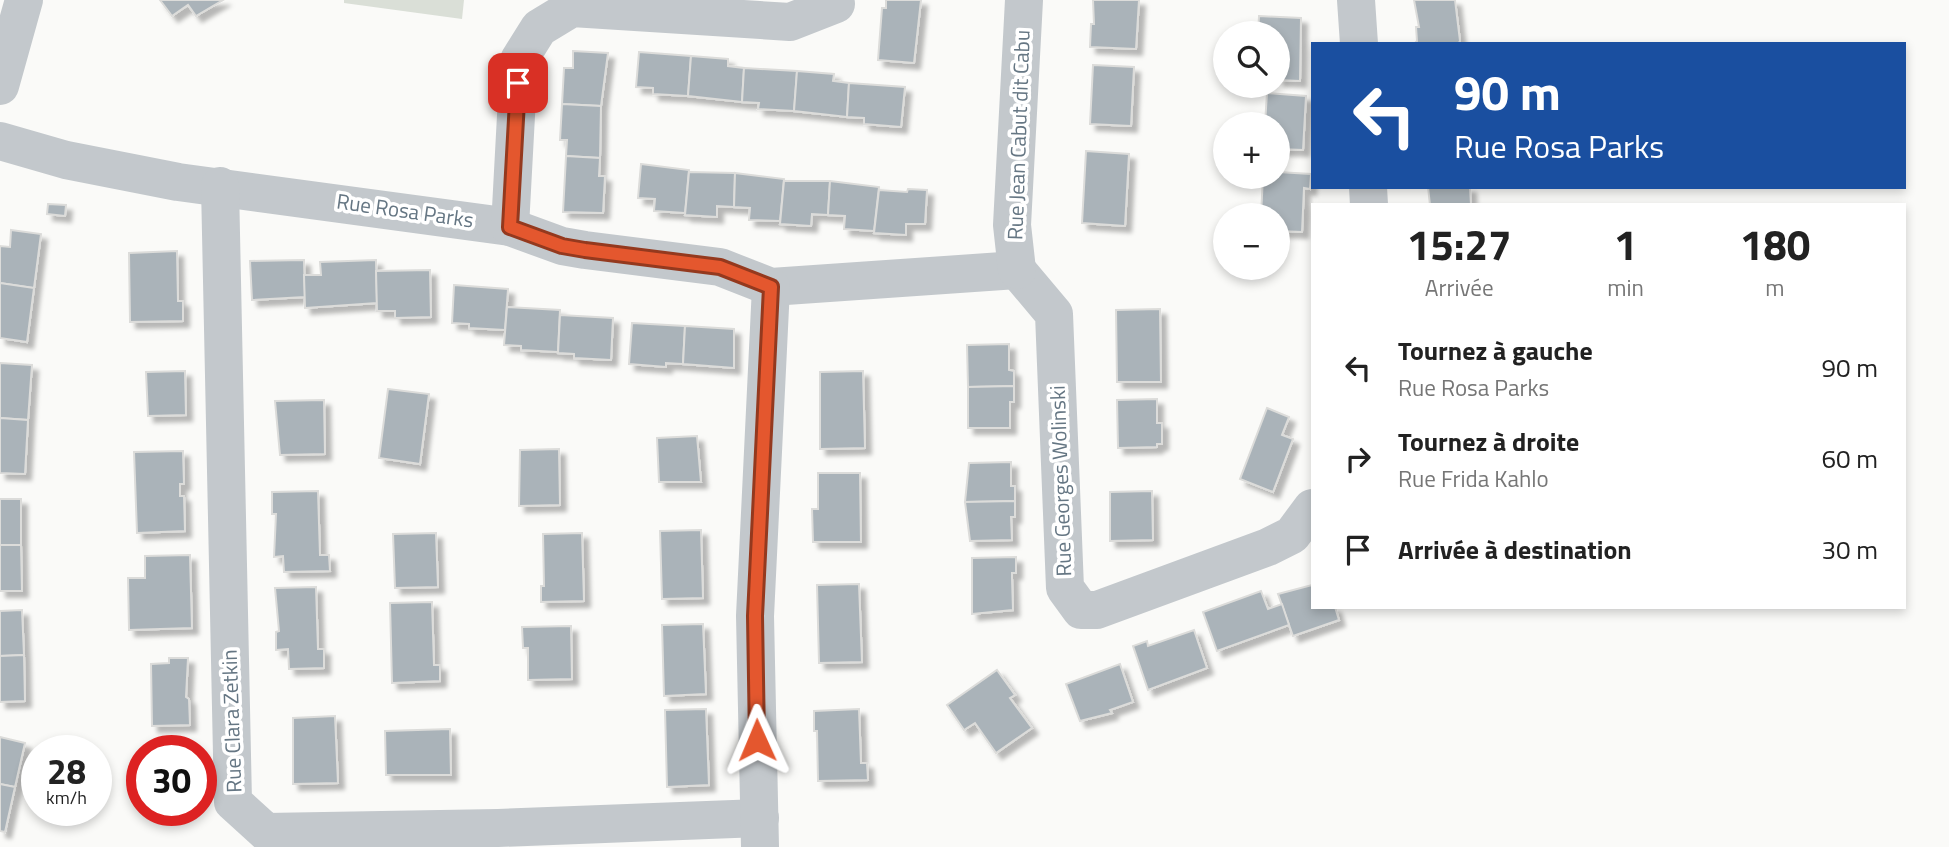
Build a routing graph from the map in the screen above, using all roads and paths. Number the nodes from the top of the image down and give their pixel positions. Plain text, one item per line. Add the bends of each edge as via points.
1 (24, 0) edge
2 (1024, 0) edge
3 (1356, 0) edge
4 (835, 4) dead end
5 (1359, 42) edge
6 (0, 86) edge
7 (0, 141) edge
8 (220, 186) junction
9 (510, 227) junction
10 (1017, 270) junction
11 (771, 287) junction
12 (1311, 509) edge
13 (760, 832) edge

1 - 6 street
2 - 10 street, Rue Jean Cabut dit Cabu via 1012,225
3 - 5 street
4 - 9 street via 790,22 572,8 539,28 519,60
7 - 8 street, Rue Rosa Parks via 66,160
8 - 9 street, Rue Rosa Parks
8 - 13 street, Rue Clara Zetkin via 233,802 267,832 498,828
9 - 11 street, Rue Rosa Parks via 562,246 720,267
10 - 11 street, Rue Rosa Parks
10 - 12 street, Rue Georges Wolinski via 1054,314 1065,588 1081,610 1097,610 1268,547 1292,535
11 - 13 street via 755,616

